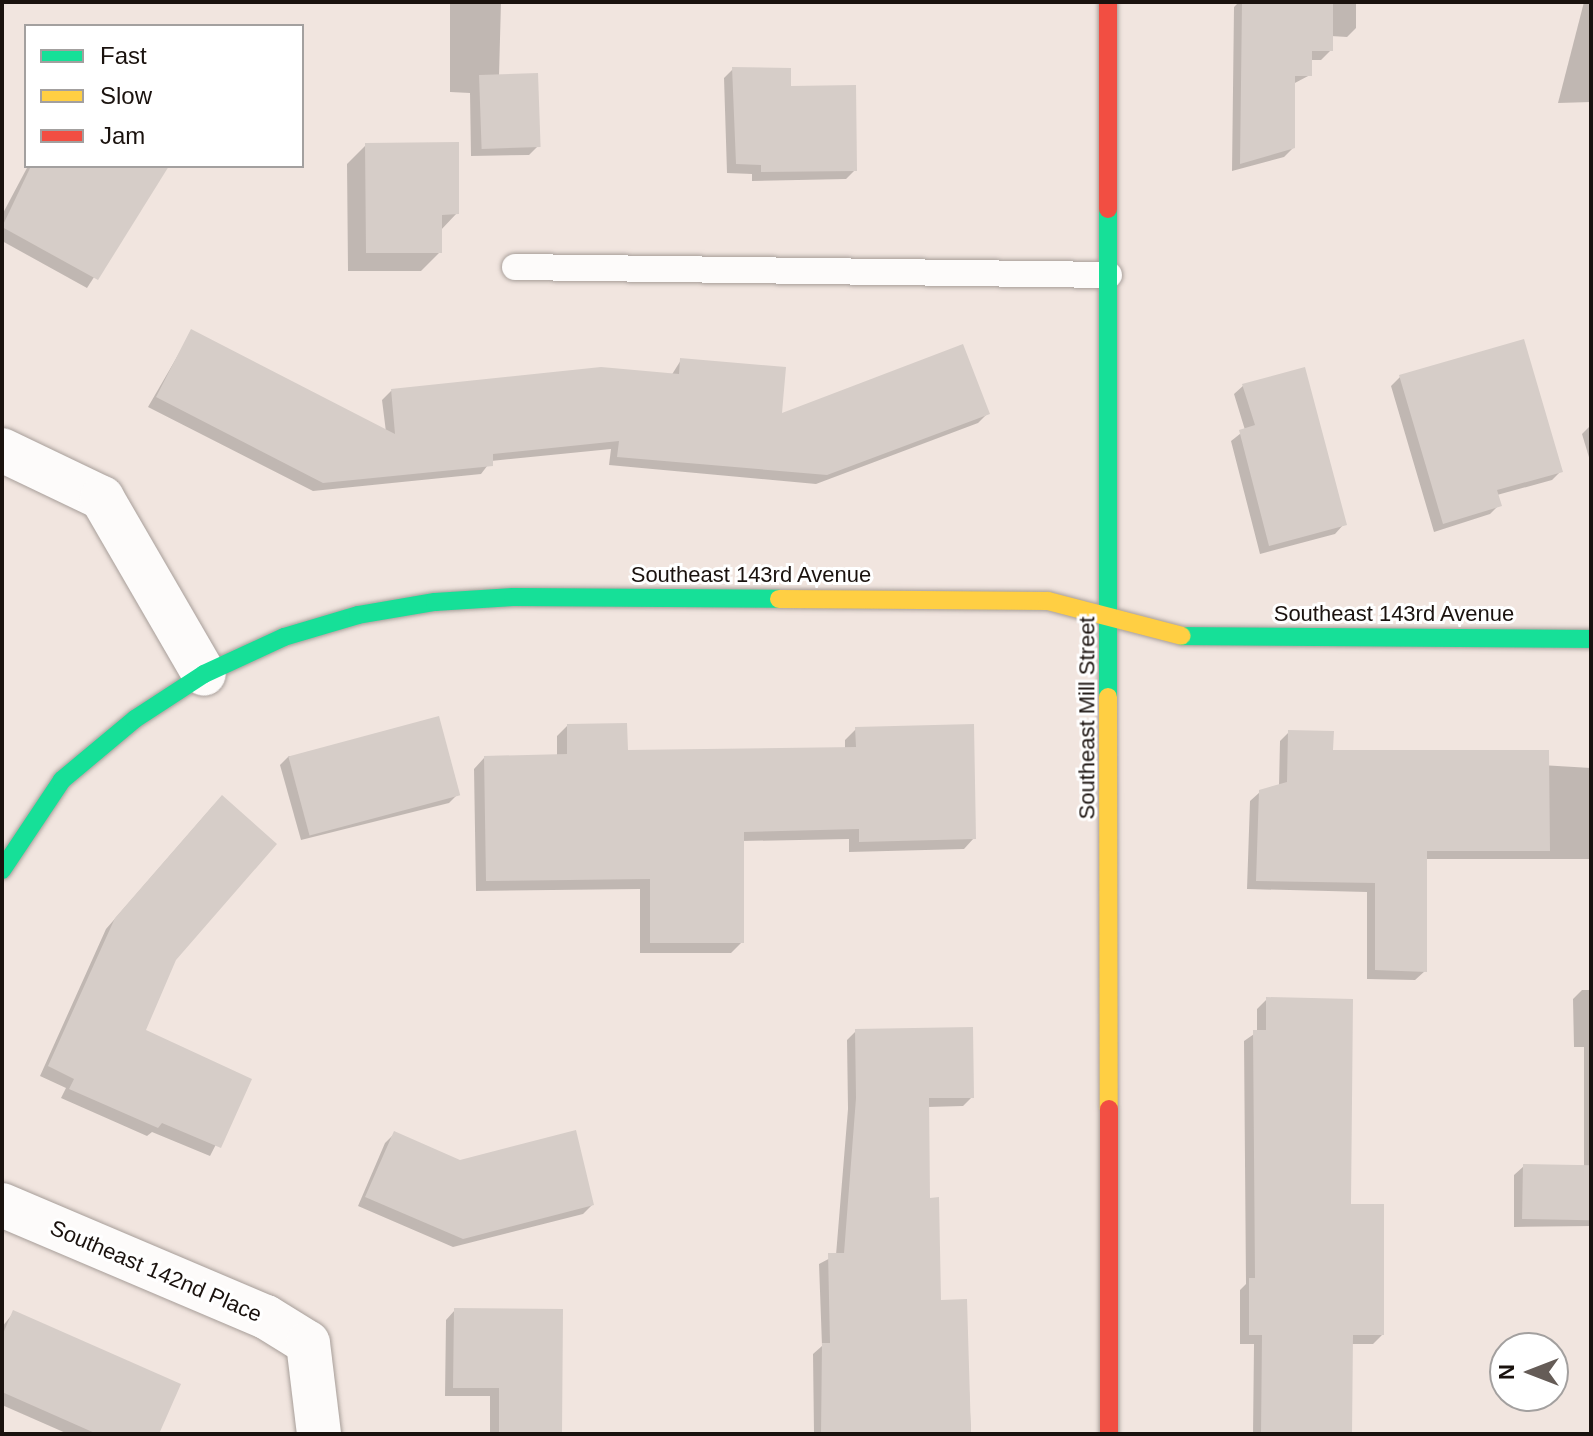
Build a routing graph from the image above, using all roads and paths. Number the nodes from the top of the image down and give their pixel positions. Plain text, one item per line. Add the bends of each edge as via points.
1 (1108, 2) edge
2 (515, 267) dead end
3 (1109, 275) junction
4 (2, 450) edge
5 (1111, 618) junction
6 (1591, 639) edge
7 (204, 674) junction
8 (2, 870) edge
9 (2, 1205) edge
10 (319, 1434) edge
11 (1109, 1434) edge

1 - 3 street, Southeast Mill Street
2 - 3 lane
3 - 5 street, Southeast Mill Street
4 - 7 street via 102,498
5 - 6 street, Southeast 143rd Avenue via 1170,636
5 - 7 street, Southeast 143rd Avenue via 1048,601 513,597 435,602 358,615 284,637
5 - 11 street, Southeast Mill Street
7 - 8 street, Southeast 143rd Avenue via 135,719 62,780
9 - 10 street, Southeast 142nd Place via 266,1317 308,1343

